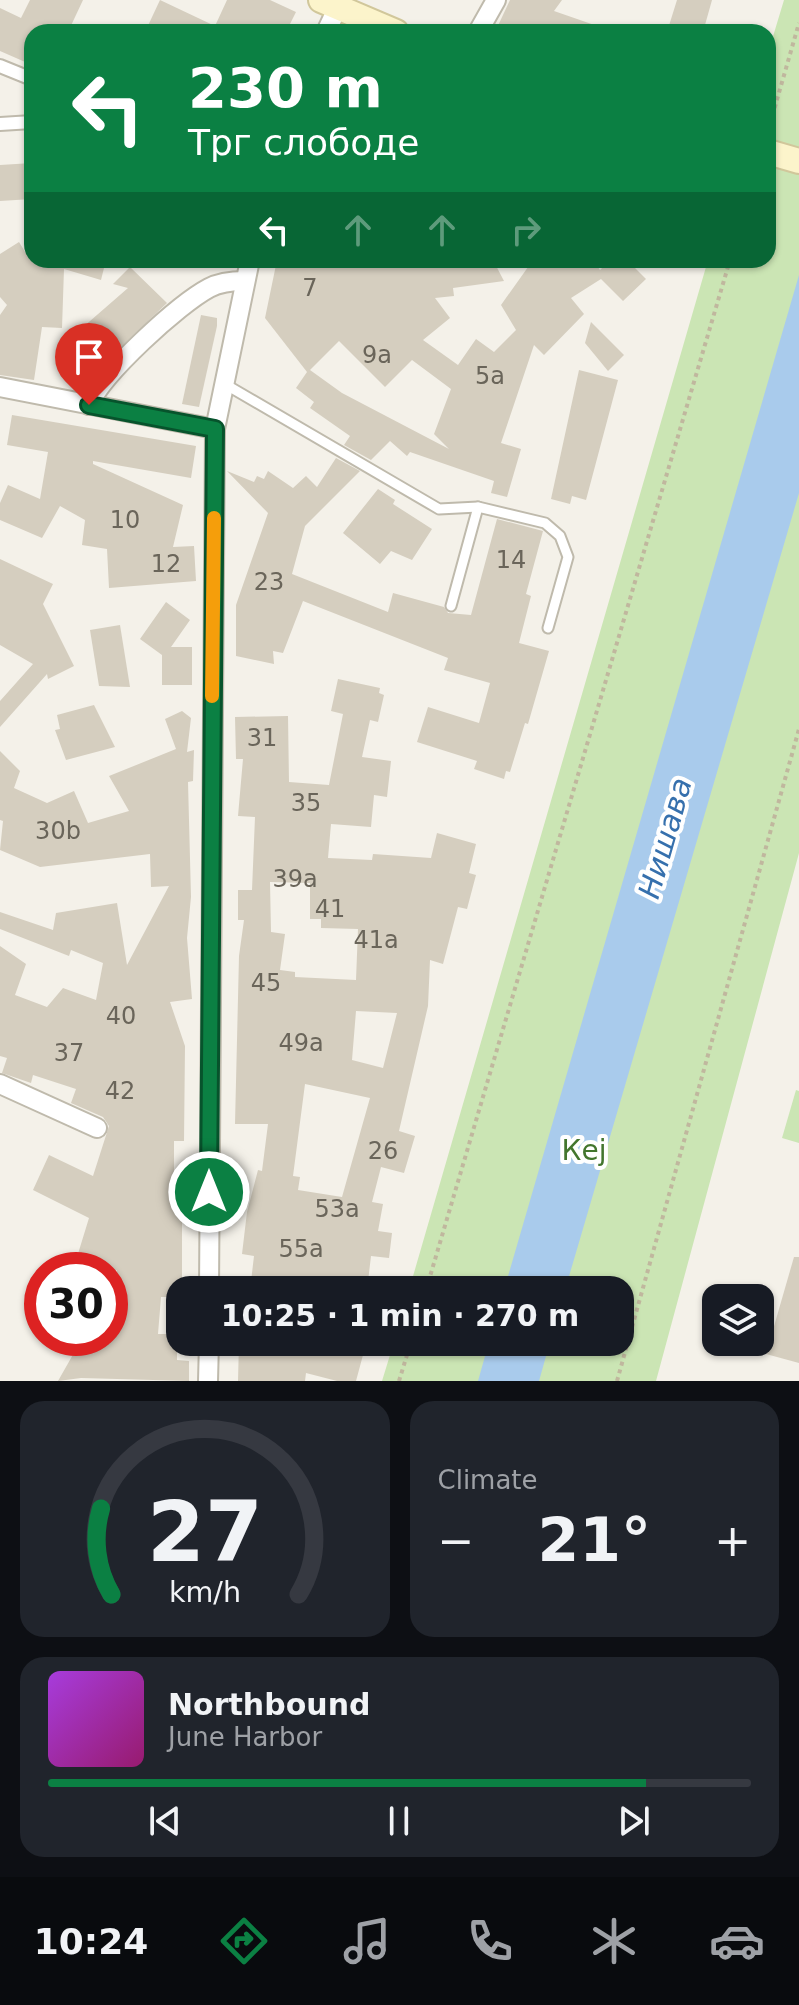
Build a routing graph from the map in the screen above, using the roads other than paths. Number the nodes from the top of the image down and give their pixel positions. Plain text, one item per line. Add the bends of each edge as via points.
1 (496, 0) edge
2 (329, 5) edge
3 (376, 24) edge
4 (482, 24) edge
5 (0, 66) edge
6 (24, 76) edge
7 (24, 122) edge
8 (0, 124) edge
9 (248, 268) edge
10 (245, 281) junction
11 (223, 383) junction
12 (0, 387) edge
13 (89, 405) junction
14 (215, 429) junction
15 (478, 507) junction
16 (451, 606) dead end
17 (548, 628) dead end
18 (0, 1084) edge
19 (97, 1128) dead end
20 (209, 1276) edge
21 (209, 1356) edge
22 (208, 1381) edge

1 - 4 street
2 - 3 main road
5 - 6 street
7 - 8 street
9 - 10 street
10 - 11 street
10 - 13 street via 224,282 198,296 111,370
11 - 14 street
11 - 15 lane via 439,509
12 - 13 street
13 - 14 street
14 - 20 street
15 - 16 lane
15 - 17 lane via 545,523 560,536 568,557
18 - 19 street
21 - 22 street

